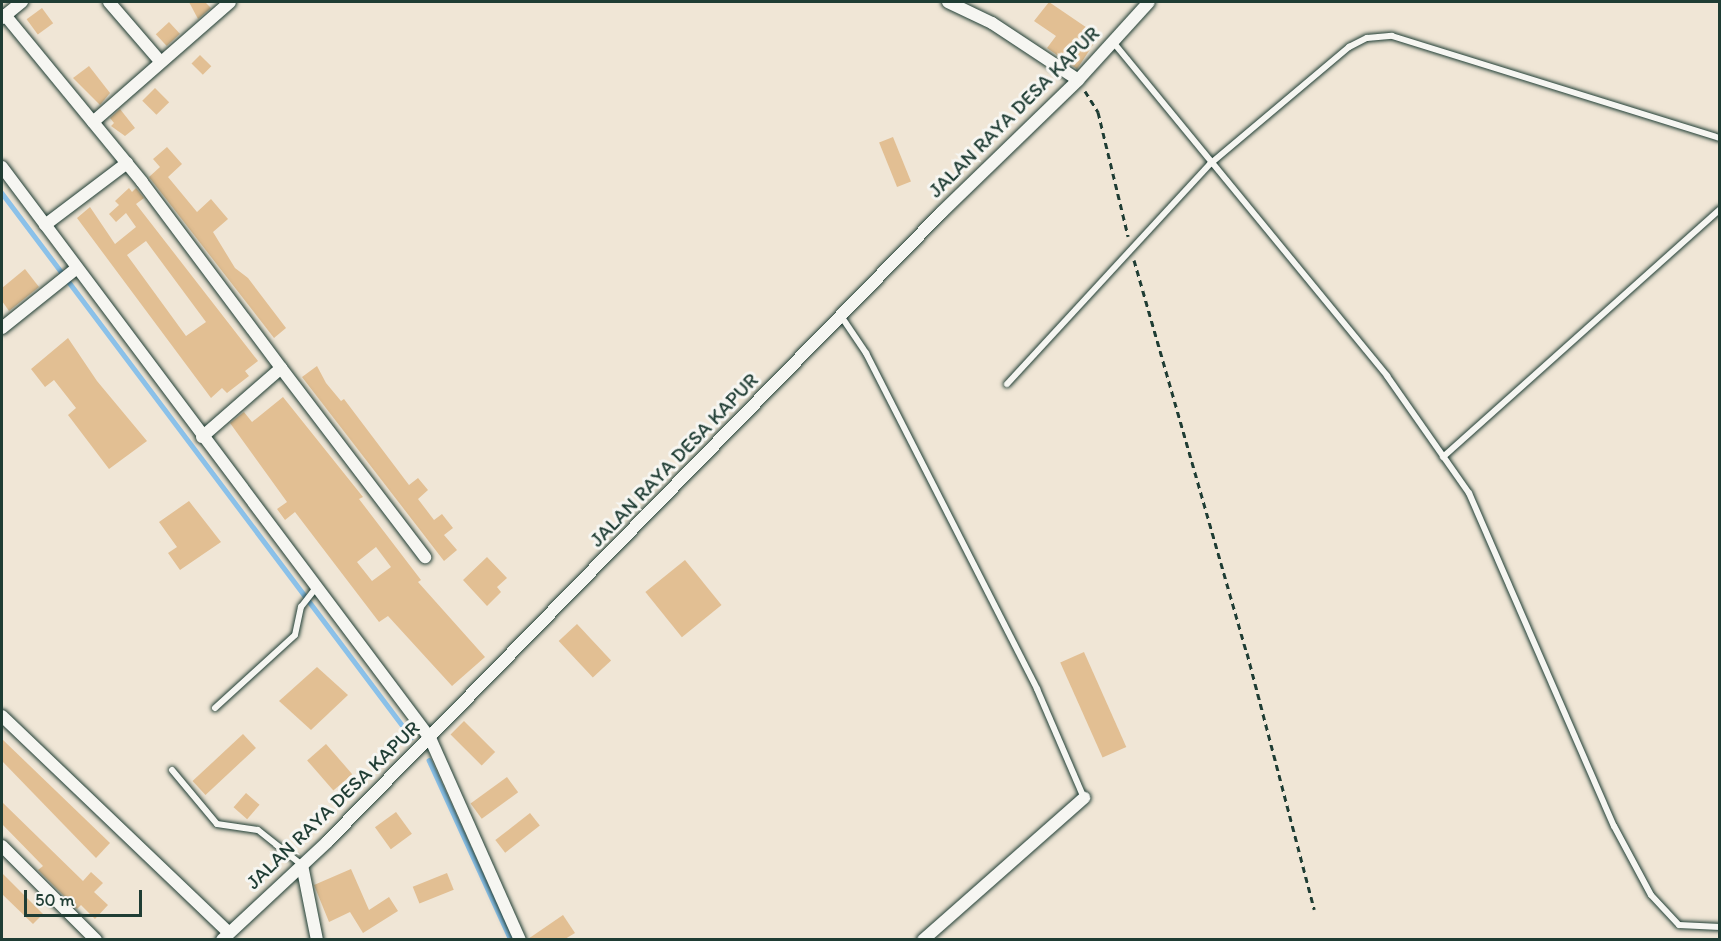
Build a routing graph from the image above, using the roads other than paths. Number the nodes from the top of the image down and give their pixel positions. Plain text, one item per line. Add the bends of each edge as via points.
1 (22, 2) edge
2 (108, 2) edge
3 (230, 2) edge
4 (948, 2) edge
5 (1149, 2) edge
6 (3, 16) edge
7 (1113, 42) junction
8 (160, 61) junction
9 (1078, 80) junction
10 (93, 122) junction
11 (1719, 138) edge
12 (127, 164) junction
13 (1210, 164) junction
14 (2, 167) edge
15 (1719, 209) edge
16 (45, 225) junction
17 (76, 268) junction
18 (841, 316) junction
19 (2, 328) edge
20 (281, 368) junction
21 (1007, 384) dead end
22 (202, 437) junction
23 (1443, 457) junction
24 (425, 557) dead end
25 (315, 590) junction
26 (215, 708) dead end
27 (2, 716) edge
28 (430, 738) junction
29 (172, 770) dead end
30 (1084, 798) joint
31 (2, 846) edge
32 (302, 865) junction
33 (1719, 927) edge
34 (225, 936) edge
35 (96, 939) edge
36 (317, 939) edge
37 (520, 939) edge
38 (922, 939) edge

1 - 6 street
2 - 8 street
3 - 8 street
4 - 9 street via 992,23
5 - 7 street, JALAN RAYA DESA KAPUR
6 - 10 street
7 - 9 street, JALAN RAYA DESA KAPUR
7 - 13 lane
8 - 10 street
9 - 18 street, JALAN RAYA DESA KAPUR
10 - 12 street
11 - 13 lane via 1392,36 1367,38 1348,47
12 - 16 street
12 - 20 street
13 - 21 lane
13 - 23 lane via 1387,376
14 - 16 street
15 - 23 lane
16 - 17 street
17 - 19 street
17 - 22 street
18 - 28 street, JALAN RAYA DESA KAPUR
18 - 30 lane via 866,353 1036,689
20 - 22 street
20 - 24 street
22 - 25 street
23 - 33 lane via 1469,493 1614,826 1651,895 1679,925
25 - 26 lane via 304,602 295,635
25 - 28 street
27 - 34 street
28 - 32 street, JALAN RAYA DESA KAPUR
28 - 37 street
29 - 32 lane via 217,824 258,830
30 - 38 street
31 - 35 street
32 - 34 street, JALAN RAYA DESA KAPUR
32 - 36 street

